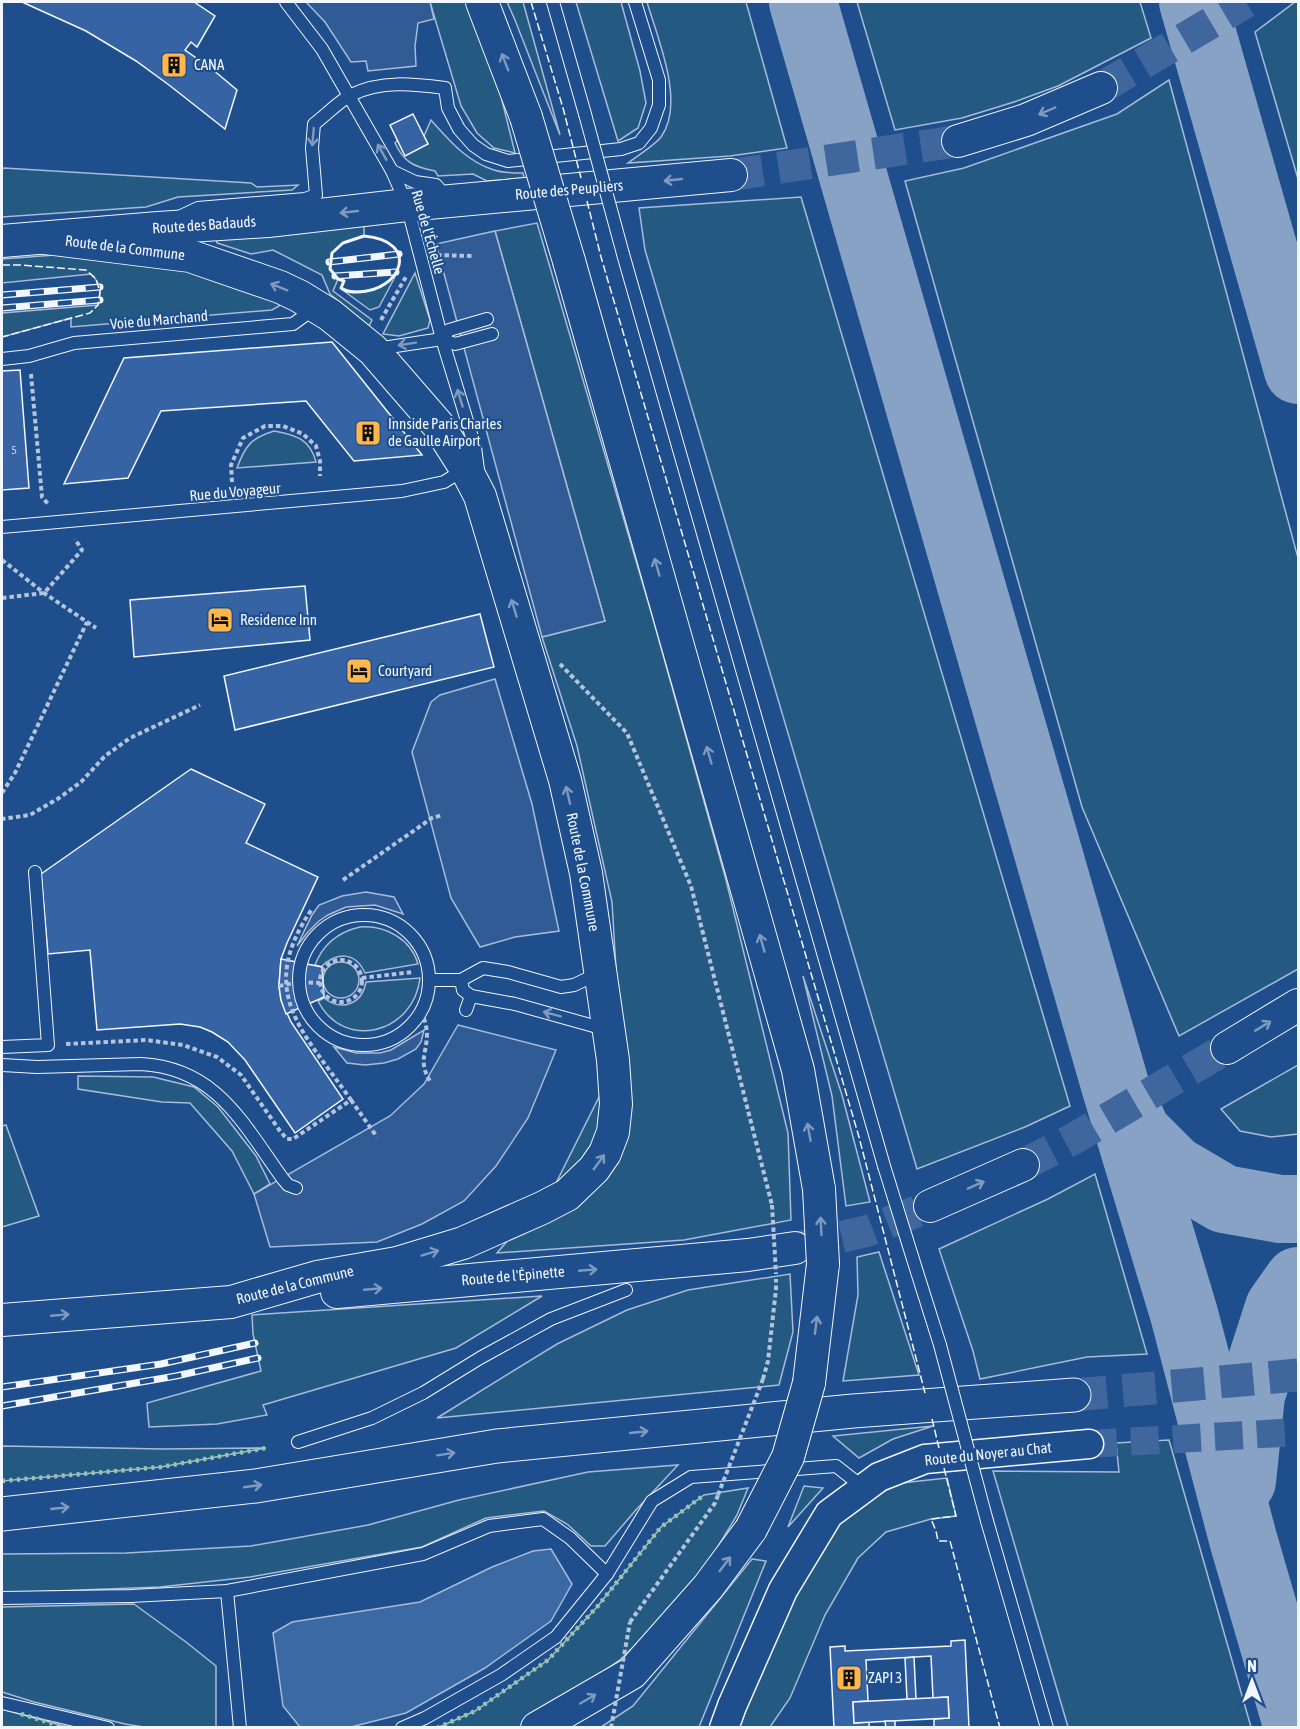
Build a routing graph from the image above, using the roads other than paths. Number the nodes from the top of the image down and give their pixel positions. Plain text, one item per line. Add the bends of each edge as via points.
1 (286, 2) edge
2 (482, 2) edge
3 (553, 2) edge
4 (635, 2) edge
5 (1101, 88) tunnel mouth
6 (350, 96) junction
7 (958, 141) tunnel mouth
8 (392, 171) junction
9 (731, 175) tunnel mouth
10 (450, 201) junction
11 (407, 205) junction
12 (158, 228) junction
13 (45, 238) junction
14 (2, 241) edge
15 (316, 307) junction
16 (488, 320) dead end
17 (492, 334) dead end
18 (442, 339) junction
19 (373, 350) junction
20 (2, 359) edge
21 (473, 482) junction
22 (2, 527) edge
23 (35, 872) dead end
24 (600, 973) junction
25 (429, 980) junction
26 (461, 980) junction
27 (471, 996) junction
28 (1299, 1005) edge
29 (466, 1010) dead end
30 (609, 1030) junction
31 (2, 1047) edge
32 (1227, 1047) tunnel mouth
33 (2, 1065) edge
34 (1023, 1165) tunnel mouth
35 (296, 1188) dead end
36 (930, 1206) tunnel mouth
37 (795, 1248) tunnel mouth
38 (626, 1290) dead end
39 (231, 1302) junction
40 (2, 1320) edge
41 (1074, 1395) tunnel mouth
42 (298, 1442) dead end
43 (1089, 1444) tunnel mouth
44 (864, 1488) junction
45 (2, 1514) edge
46 (607, 1574) junction
47 (227, 1591) junction
48 (2, 1598) edge
49 (2, 1703) edge
50 (725, 1720) edge
51 (108, 1728) edge
52 (240, 1728) edge
53 (402, 1728) edge
54 (537, 1728) edge
55 (1047, 1728) edge

1 - 6 lane, Rue de l'Échelle via 322,49
54 -> 2 main road, bridge via 632,1673 708,1587 751,1529 788,1457 809,1383 823,1264 819,1189 798,1070 569,261 526,117
3 - 55 lane, bridge via 622,254 884,1166 940,1345
4 - 6 lane via 659,80 659,105 651,128 639,143 621,149 508,161 486,154 459,129 448,108 445,88 386,84
5 -> 7 main road via 1026,120
8 -> 6 lane, Rue de l'Échelle
6 -> 12 lane via 314,124 316,195 198,208
8 - 10 lane via 415,182 436,185
8 - 11 lane, Rue de l'Échelle
9 -> 10 main road, Route des Peupliers
10 - 11 main road, Route des Peupliers
11 -> 12 main road, Route des Badauds via 268,221
11 - 18 lane, Rue de l'Échelle
12 - 13 main road, Route des Badauds
13 - 14 main road, Route des Badauds
15 -> 13 main road, Route de la Commune via 280,286 190,256
15 - 19 main road, Route de la Commune
15 - 20 lane, Voie du Marchand via 293,324 74,343
16 - 18 lane via 449,330
17 - 18 lane via 454,344
18 -> 19 lane
21 -> 18 lane, Rue de l'Échelle via 475,447
19 - 21 main road, Route de la Commune via 438,425
21 - 22 lane, Rue du Voyageur
24 -> 21 main road, Route de la Commune via 586,873 565,780
23 - 31 lane via 48,1045
24 - 26 lane via 561,987 483,968
24 - 30 main road, Route de la Commune
25 - 25 lane via 422,1011 409,1028 391,1040 370,1045 349,1044 329,1035 313,1021 303,1003 299,982 302,961 312,942 327,927 346,918 368,915 407,931 420,948
25 - 26 lane
26 - 27 lane via 463,990
27 - 29 lane
30 -> 27 lane
32 -> 28 main road
39 -> 30 main road, Route de la Commune via 317,1276 397,1263 463,1243 567,1195 606,1153 613,1132 616,1104
33 - 35 lane via 158,1065 201,1080 223,1098 283,1179
36 -> 34 main road
39 -> 37 main road, Route de l'Épinette
38 - 42 lane via 551,1319 372,1418
40 -> 39 main road, Route de la Commune
45 -> 41 main road via 256,1486 496,1446 852,1411
43 - 44 street, Route du Noyer au Chat via 925,1459 879,1477
44 - 46 lane via 836,1466 691,1477 652,1501
44 - 50 street, Route du Noyer au Chat via 830,1514 783,1590
46 - 47 lane via 570,1538 543,1519 489,1526 423,1554
46 - 53 lane via 556,1637 501,1675
47 - 48 lane
47 - 52 lane
49 - 51 lane

